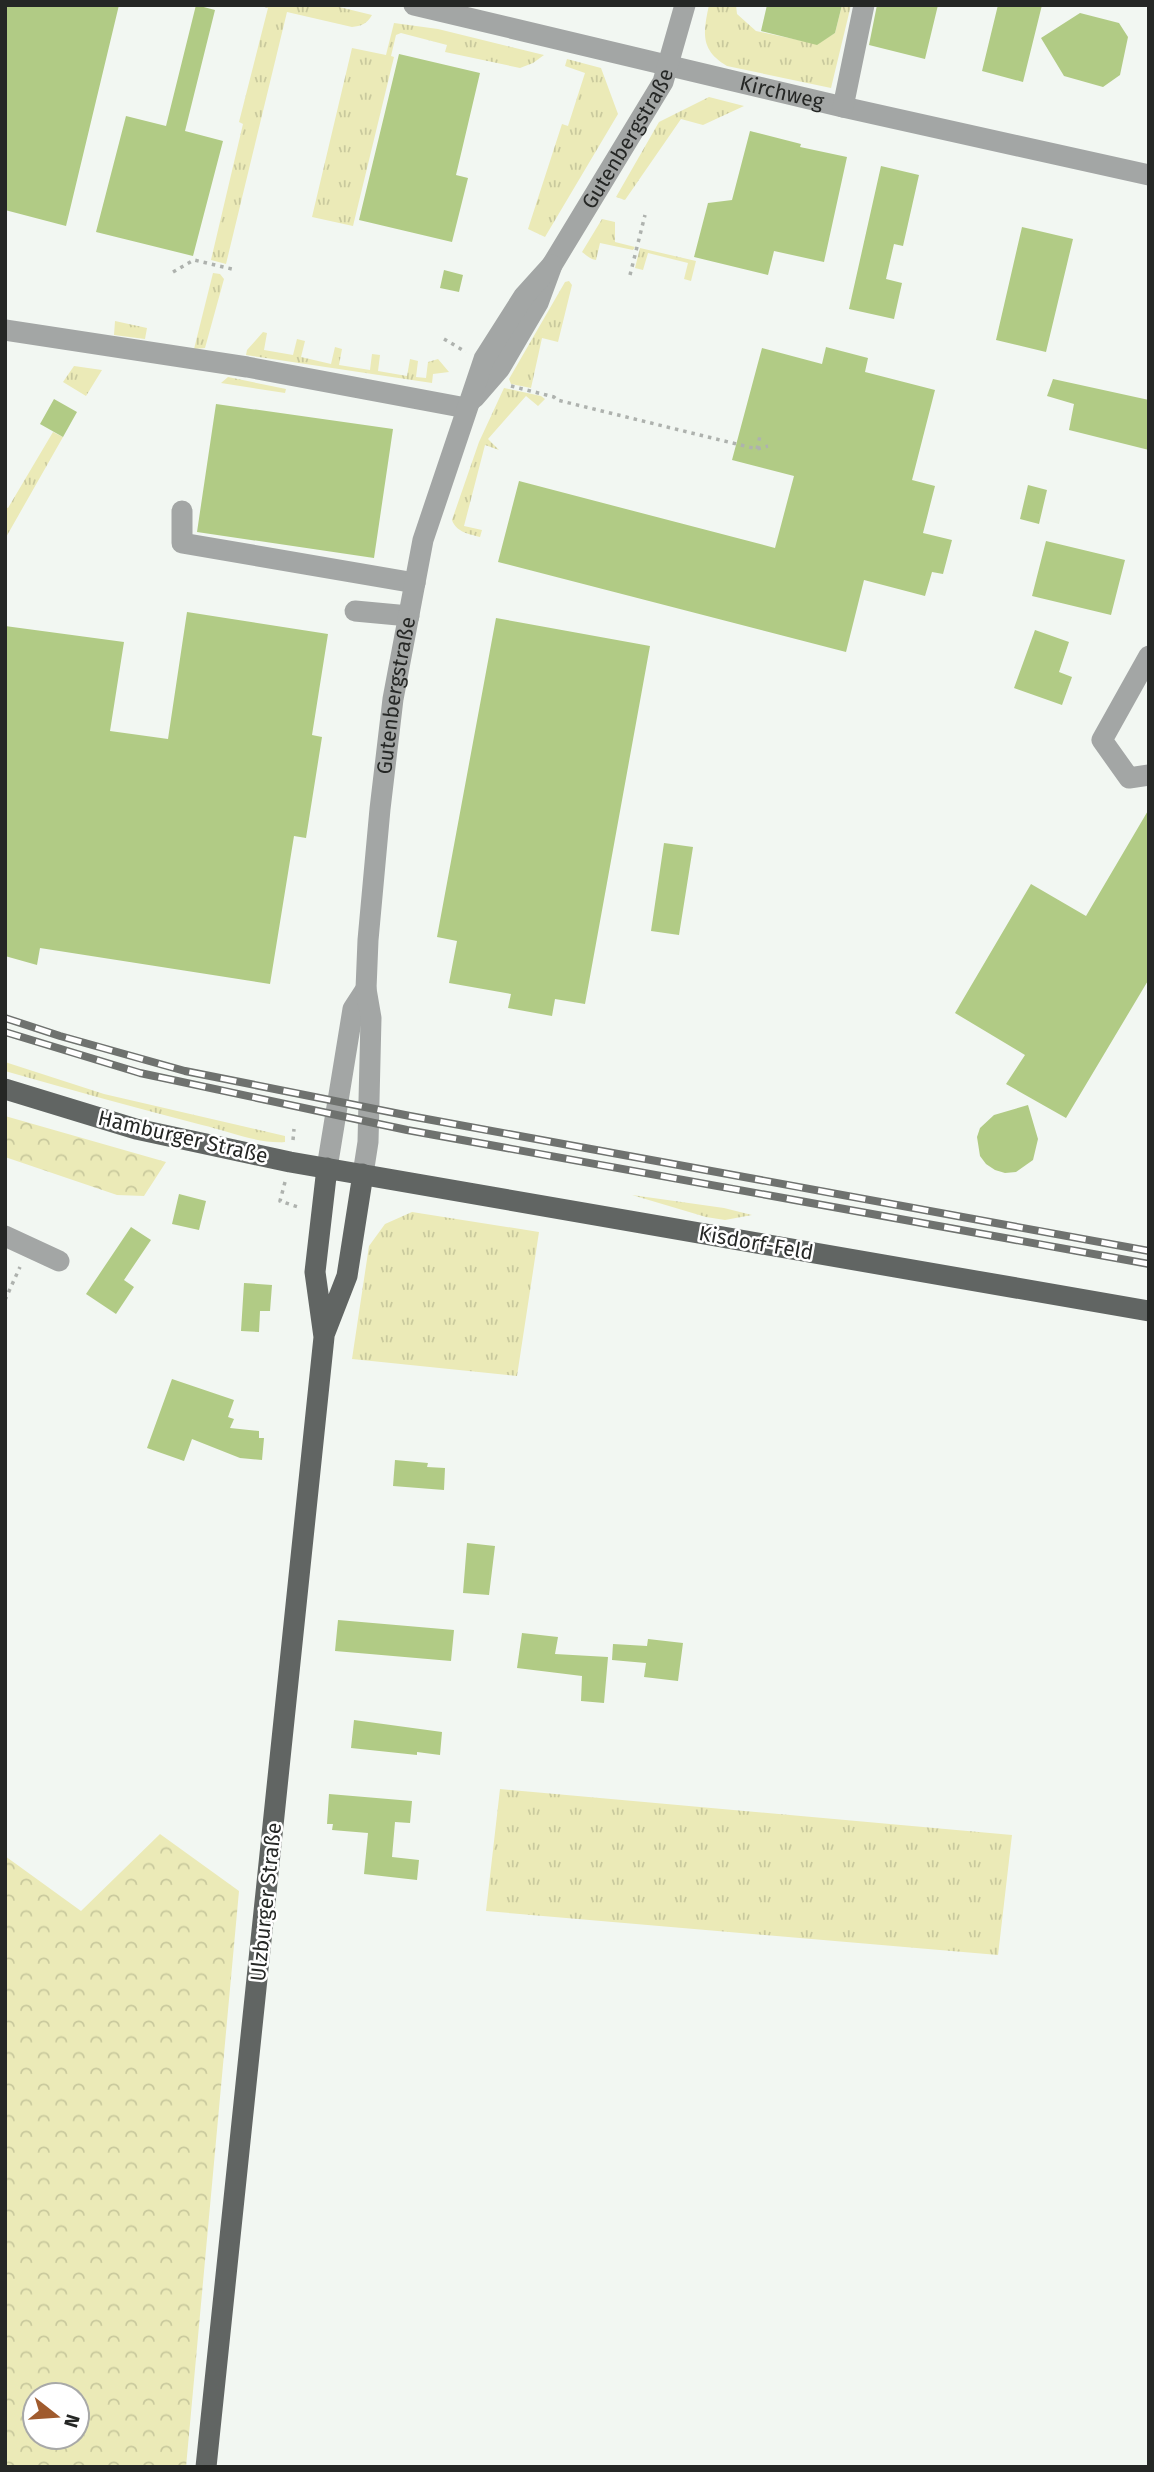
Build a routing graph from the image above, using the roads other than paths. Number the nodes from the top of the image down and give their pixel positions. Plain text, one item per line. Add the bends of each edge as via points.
1 (414, 5) edge
2 (685, 5) edge
3 (864, 5) edge
4 (669, 67) junction
5 (843, 107) junction
6 (1149, 175) edge
7 (5, 330) edge
8 (466, 408) junction
9 (182, 511) dead end
10 (415, 583) junction
11 (355, 611) dead end
12 (409, 616) junction
13 (1149, 656) edge
14 (1149, 775) edge
15 (366, 989) junction
16 (5, 1089) edge
17 (327, 1168) junction
18 (363, 1174) junction
19 (5, 1236) edge
20 (59, 1261) dead end
21 (1149, 1311) edge
22 (324, 1337) junction
23 (205, 2467) edge

1 - 4 street, Kirchweg
2 - 4 street, Gutenbergstraße
3 - 5 street
4 - 5 street, Kirchweg
4 - 8 street, Gutenbergstraße via 552,265 524,296 484,359
5 - 6 street, Kirchweg
7 - 8 street via 247,367
8 - 10 street, Gutenbergstraße via 423,540
9 - 10 street via 183,543
10 - 12 street, Gutenbergstraße
11 - 12 street
12 - 15 street, Gutenbergstraße via 380,809
13 - 14 street via 1102,740 1129,778
15 - 17 street, Gutenbergstraße via 354,1009
15 - 18 street, Gutenbergstraße via 371,1018
16 - 17 main road, Hamburger Straße via 136,1129
17 - 18 main road, Hamburger Straße
17 - 22 main road, Ulzburger Straße via 314,1272
18 - 21 main road, Kisdorf-Feld
18 - 22 main road, Ulzburger Straße via 346,1276
19 - 20 street
22 - 23 main road, Ulzburger Straße

